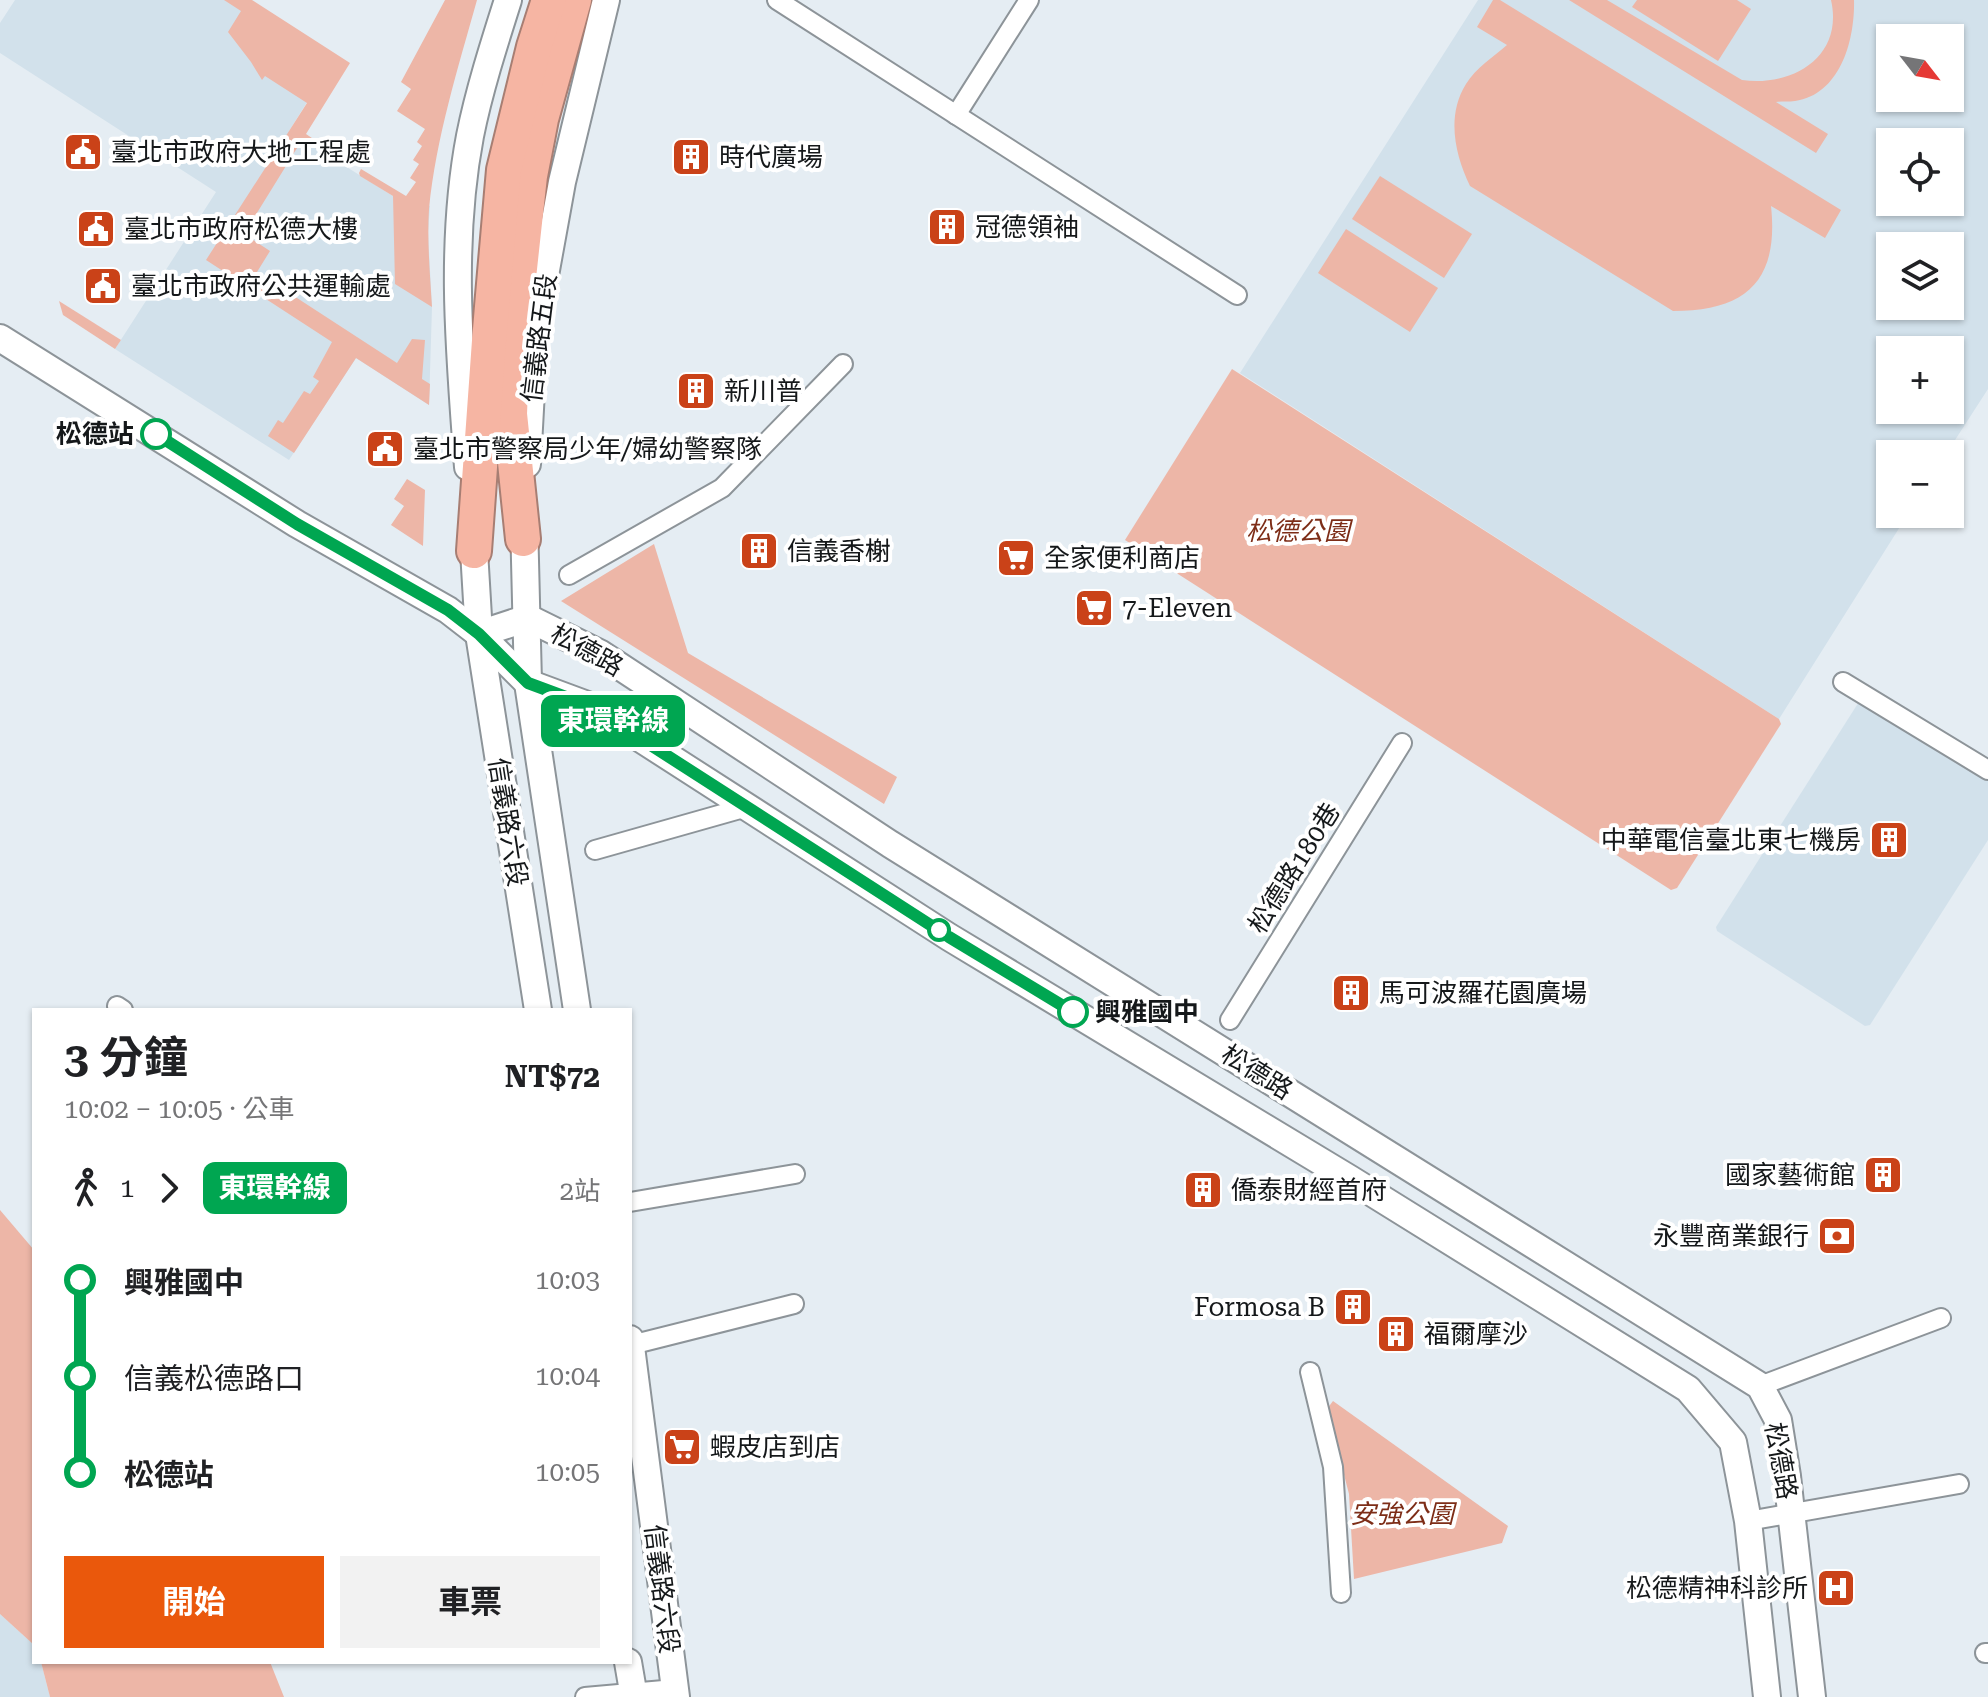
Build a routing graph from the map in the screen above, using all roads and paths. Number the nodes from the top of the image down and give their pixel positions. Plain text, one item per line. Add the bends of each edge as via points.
1 (508, 0) edge
2 (549, 0) edge
3 (574, 0) edge
4 (606, 0) edge
5 (777, 0) edge
6 (1029, 0) edge
7 (956, 115) junction
8 (1237, 295) dead end
9 (0, 338) edge
10 (843, 364) dead end
11 (523, 539) junction
12 (474, 551) junction
13 (569, 575) dead end
14 (528, 618) junction
15 (479, 634) junction
16 (1843, 682) dead end
17 (528, 683) junction
18 (1402, 743) dead end
19 (1988, 770) edge
20 (747, 807) junction
21 (595, 850) dead end
22 (538, 1008) edge
23 (577, 1008) edge
24 (1230, 1020) dead end
25 (795, 1174) dead end
26 (632, 1202) edge
27 (794, 1304) dead end
28 (1941, 1318) dead end
29 (632, 1345) edge
30 (632, 1353) edge
31 (1310, 1372) dead end
32 (1760, 1386) junction
33 (1959, 1484) dead end
34 (1790, 1512) junction
35 (1748, 1521) junction
36 (1341, 1593) dead end
37 (628, 1664) edge
38 (675, 1693) edge
39 (634, 1694) edge
40 (585, 1697) edge
41 (1767, 1697) edge
42 (1812, 1697) edge

1 - 12 main road via 470,136 460,224 457,325
2 - 12 highway via 504,170
3 - 11 highway via 530,176 513,333 510,414
4 - 11 main road, 信義路五段 via 562,182 534,336
5 - 7 street
6 - 7 street
7 - 8 street
9 - 15 main road, 松德路 via 297,524 448,610
10 - 13 street via 722,488
11 - 14 main road, 信義路五段
12 - 15 main road
14 - 15 main road, 松德路
14 - 17 main road, 信義路五段
14 - 32 main road, 松德路 via 601,654 890,844
15 - 17 main road, 松德路
15 - 22 main road, 信義路六段
16 - 19 street
17 - 20 main road, 松德路 via 590,706
17 - 23 main road, 信義路六段
18 - 24 street, 松德路180巷
20 - 21 street
20 - 35 main road, 松德路 via 949,937 1688,1389 1733,1442
25 - 26 street
27 - 29 street
28 - 32 street
30 - 38 main road, 信義路六段
31 - 36 street via 1333,1467
32 - 34 main road, 松德路 via 1778,1420
33 - 34 street
34 - 35 street
34 - 42 main road, 松德路
35 - 41 main road, 松德路
37 - 39 main road, 信義路六段
38 - 39 street
39 - 40 street

